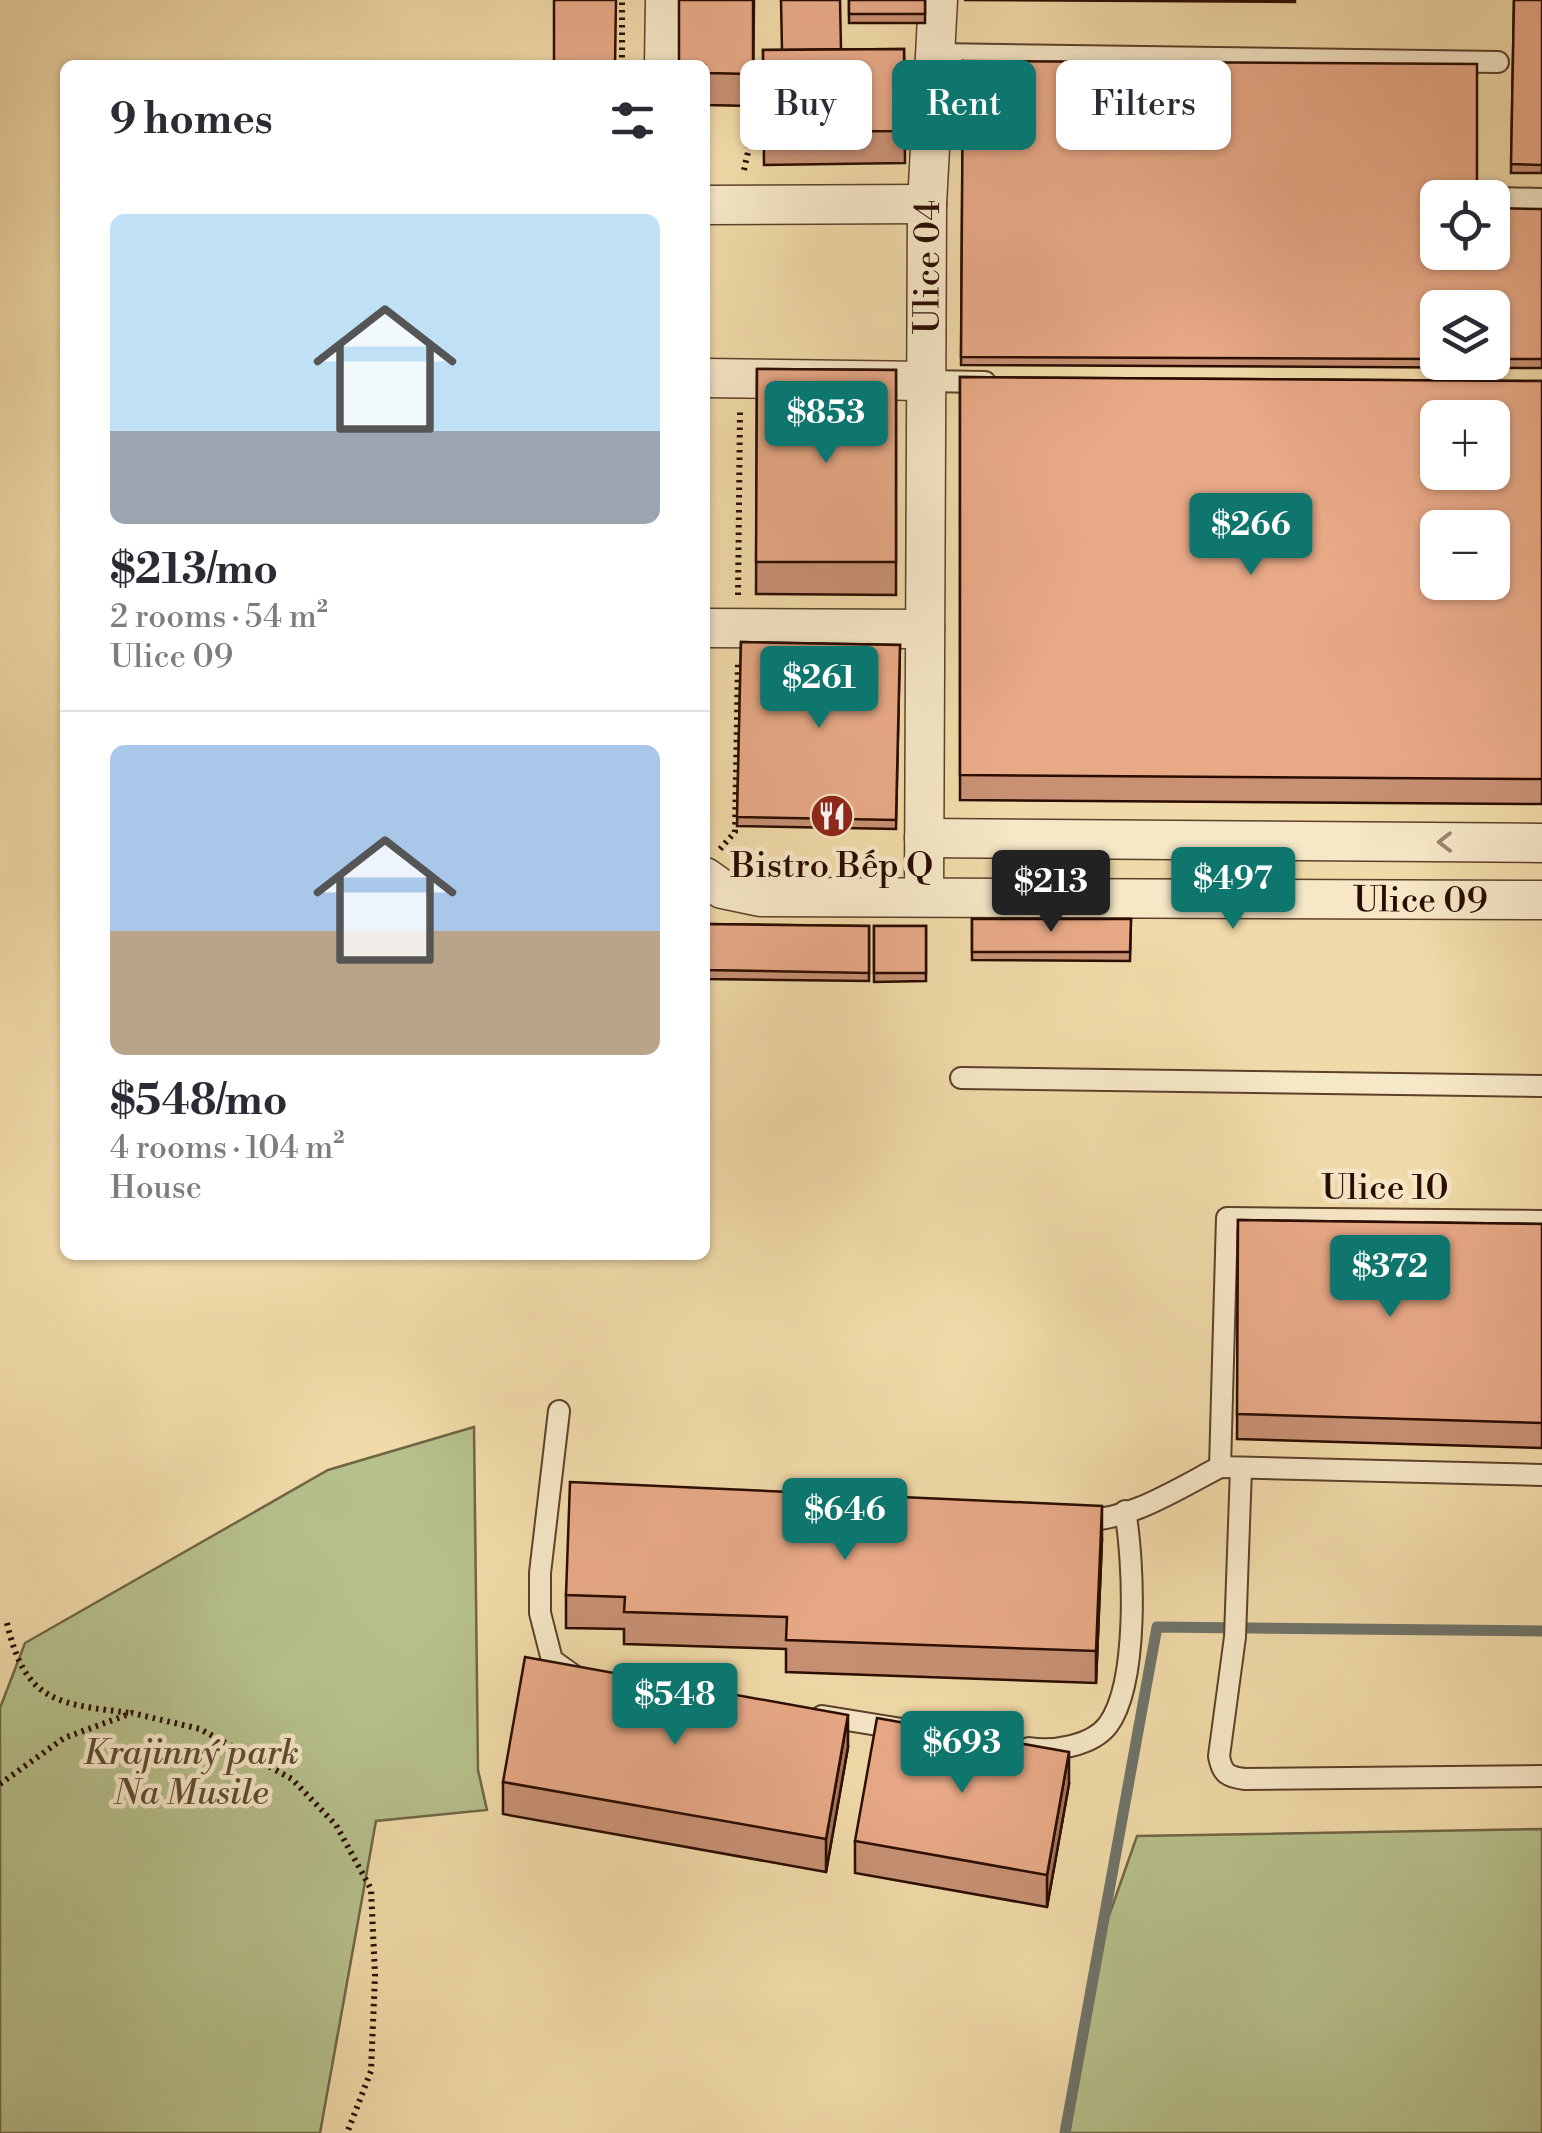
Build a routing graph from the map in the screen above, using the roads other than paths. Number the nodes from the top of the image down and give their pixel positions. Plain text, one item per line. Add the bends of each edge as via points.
1 (665, 0) edge
2 (938, 0) edge
3 (937, 54) junction
4 (664, 60) edge
5 (1498, 62) dead end
6 (1510, 198) edge
7 (1542, 198) edge
8 (928, 204) junction
9 (710, 205) edge
10 (710, 378) edge
11 (926, 381) junction
12 (1006, 382) edge
13 (710, 628) edge
14 (925, 628) junction
15 (924, 838) junction
16 (1542, 843) edge
17 (710, 881) edge
18 (924, 897) junction
19 (1542, 900) edge
20 (962, 1078) dead end
21 (1542, 1086) edge
22 (1542, 1221) edge
23 (559, 1411) dead end
24 (1231, 1468) junction
25 (1542, 1475) edge
26 (1126, 1511) junction
27 (1058, 1520) edge
28 (598, 1683) edge
29 (802, 1714) edge
30 (916, 1731) edge
31 (1012, 1746) edge
32 (1542, 1776) edge

1 - 4 street
2 - 3 street, Ulice 04
3 - 5 lane
3 - 8 street, Ulice 04
6 - 7 lane
8 - 9 street
8 - 11 street, Ulice 04
10 - 11 street
11 - 12 lane
11 - 14 street, Ulice 04
13 - 14 street
14 - 15 street, Ulice 04
16 -> 15 street, Ulice 09
15 - 18 street, Ulice 04
17 - 18 street, Ulice 09 via 760,897
18 - 19 street, Ulice 09
20 - 21 lane
22 - 24 lane, Ulice 10 via 1227,1218
23 - 28 lane via 559,1485 540,1573 540,1613 552,1660
24 - 25 lane
24 - 26 lane
24 - 32 lane via 1235,1628 1219,1756 1229,1777
26 - 27 lane via 1094,1521
26 - 31 lane via 1132,1617 1124,1679 1108,1726 1050,1752
29 - 30 lane

